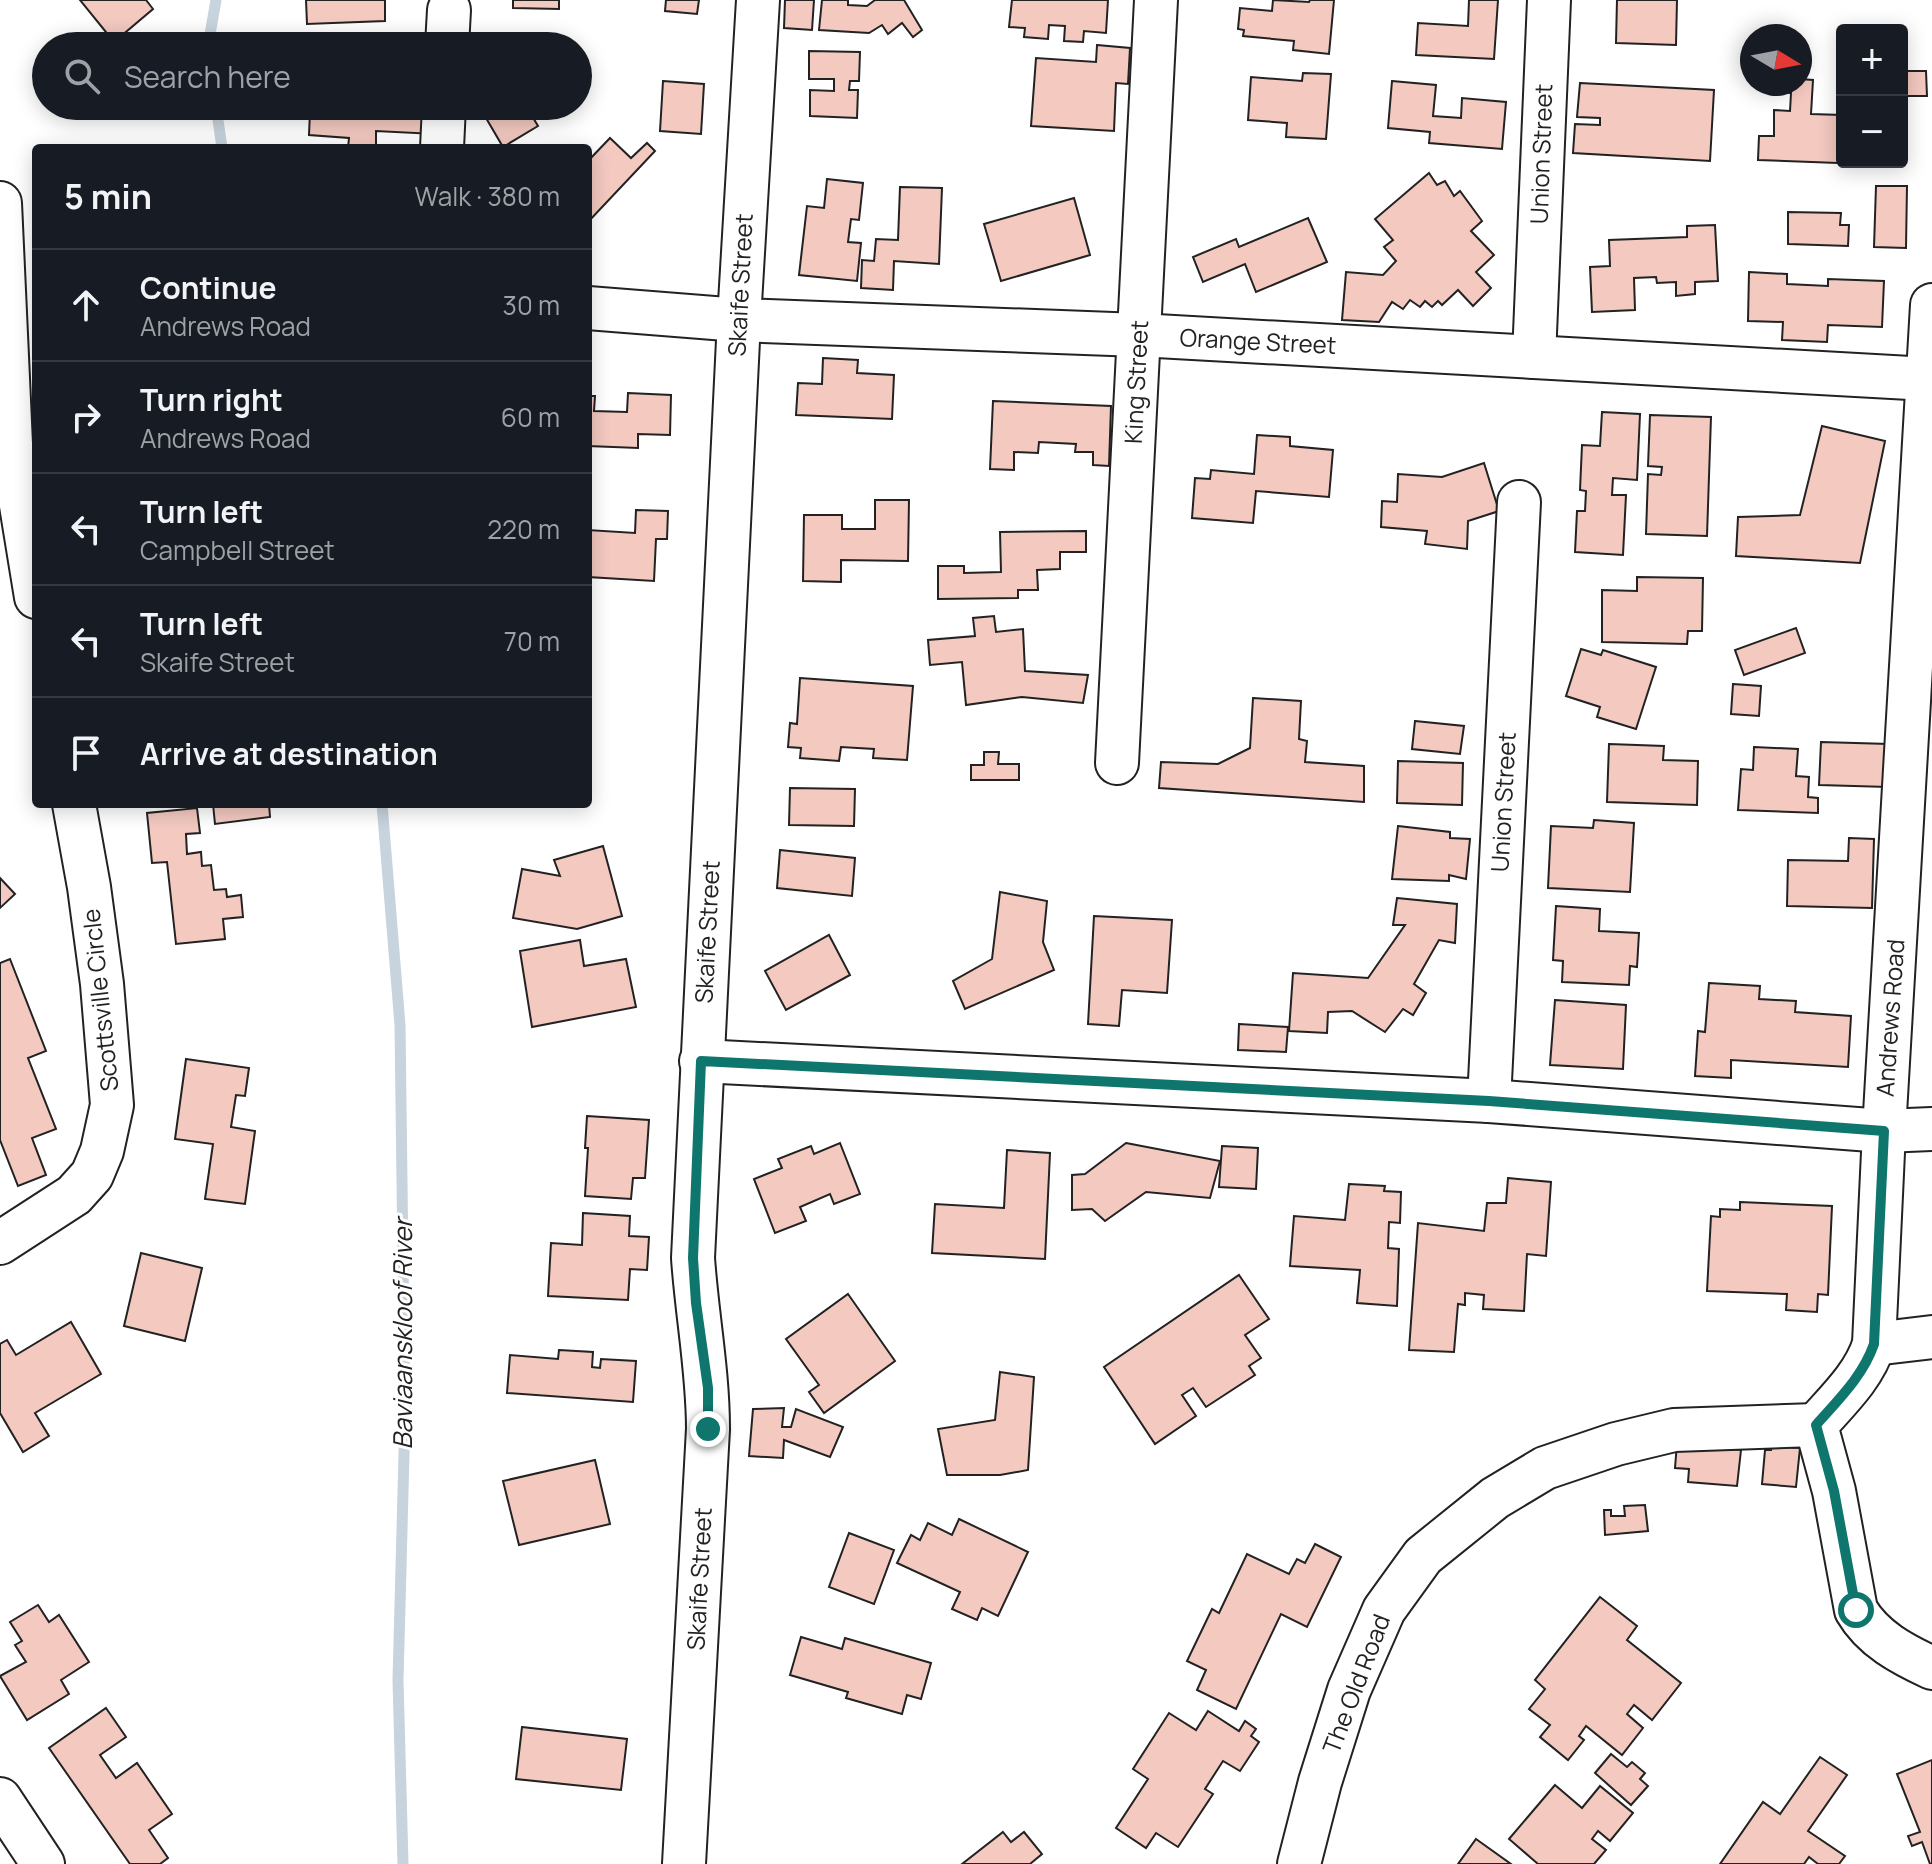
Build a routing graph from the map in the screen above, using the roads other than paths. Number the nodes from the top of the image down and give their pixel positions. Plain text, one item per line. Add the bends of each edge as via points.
1 (758, 0) edge
2 (1156, 0) edge
3 (1549, 0) edge
4 (443, 120) edge
5 (442, 144) edge
6 (0, 203) edge
7 (1932, 305) edge
8 (592, 308) edge
9 (739, 320) junction
10 (1139, 335) junction
11 (1534, 357) junction
12 (1928, 379) junction
13 (1519, 502) dead end
14 (32, 573) edge
15 (1117, 763) dead end
16 (75, 808) edge
17 (1918, 820) edge
18 (701, 1061) junction
19 (1489, 1101) junction
20 (1932, 1129) edge
21 (1884, 1131) junction
22 (0, 1243) edge
23 (1932, 1337) edge
24 (1874, 1344) junction
25 (1816, 1425) junction
26 (1932, 1668) edge
27 (0, 1799) edge
28 (43, 1864) edge
29 (684, 1864) edge
30 (1299, 1864) edge

1 - 9 street, Skaife Street
2 - 10 street, King Street
3 - 11 street, Union Street
4 - 5 street
6 - 14 street via 11,444
7 - 12 street, Andrews Road
8 - 9 street, Orange Street
9 - 10 street, Orange Street
9 - 18 street, Skaife Street
10 - 11 street, Orange Street
10 - 15 street, King Street
11 - 12 street, Orange Street
12 - 17 street, Andrews Road
13 - 19 street, Union Street
16 - 22 street, Scottsville Circle via 102,984 112,1105 92,1175 74,1195
17 - 21 street, Andrews Road
18 - 19 street
18 - 29 street, Skaife Street via 693,1258 708,1429
19 - 21 street
20 - 21 street
21 - 24 street, Andrews Road
23 - 24 street
24 - 25 street, Andrews Road via 1858,1376
25 - 26 street via 1856,1610 1878,1638
25 - 30 street, The Old Road via 1674,1430 1616,1444 1545,1468 1495,1498 1423,1556 1384,1610 1349,1690
27 - 28 street

